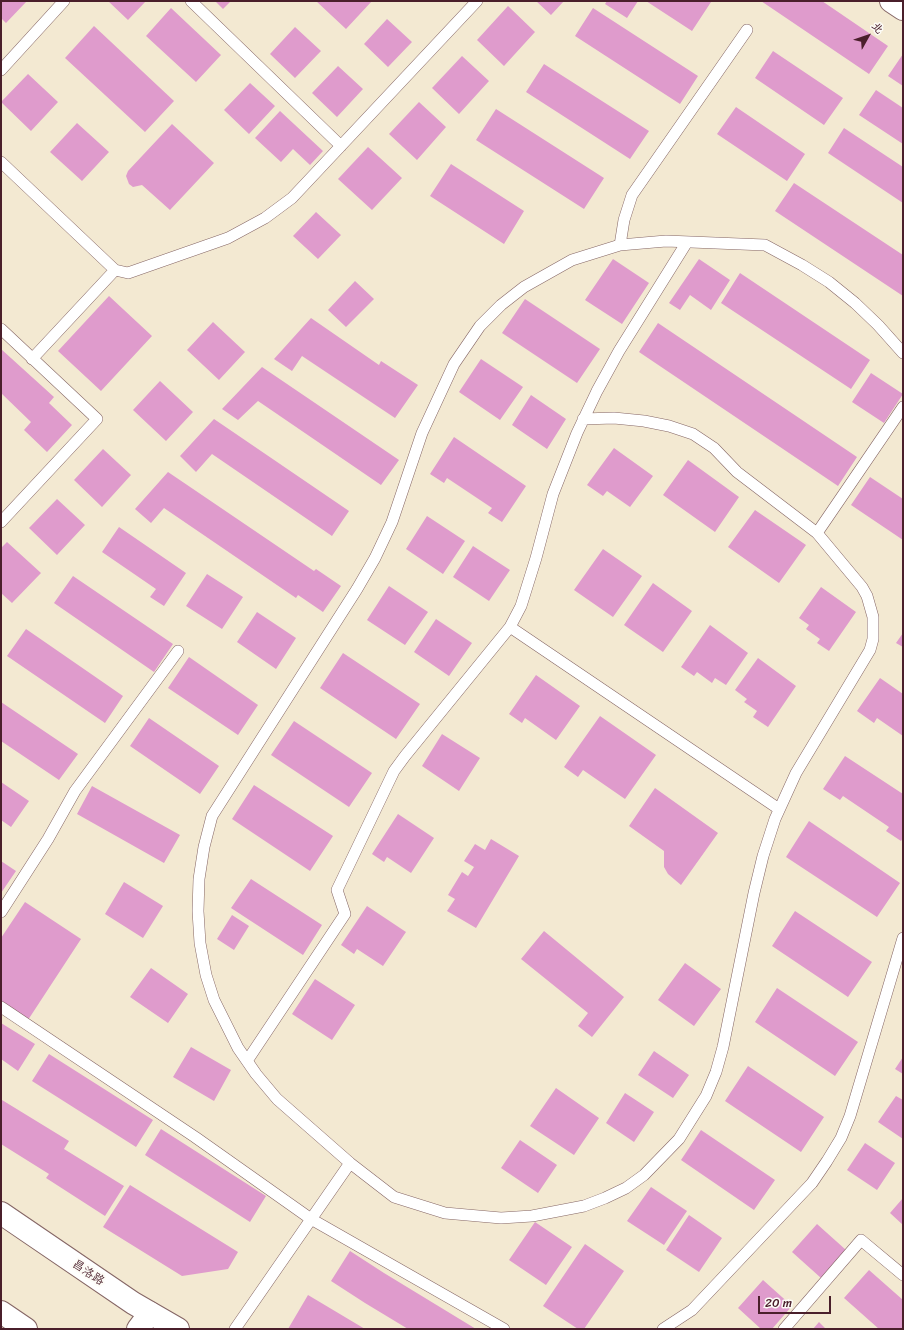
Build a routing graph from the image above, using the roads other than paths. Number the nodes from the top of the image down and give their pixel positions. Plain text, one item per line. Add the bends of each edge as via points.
1 (64, 1) edge
2 (191, 1) edge
3 (477, 1) edge
4 (891, 1) edge
5 (903, 10) edge
6 (747, 30) dead end
7 (1, 70) edge
8 (341, 146) junction
9 (1, 162) edge
10 (687, 242) junction
11 (620, 245) junction
12 (115, 270) junction
13 (1, 329) edge
14 (903, 353) edge
15 (32, 359) junction
16 (903, 407) edge
17 (583, 419) junction
18 (1, 522) edge
19 (817, 533) junction
20 (510, 627) junction
21 (178, 650) dead end
22 (779, 809) junction
23 (1, 912) edge
24 (903, 938) edge
25 (1, 1007) edge
26 (247, 1061) junction
27 (350, 1163) junction
28 (1, 1213) edge
29 (311, 1219) junction
30 (903, 1275) edge
31 (1, 1312) edge
32 (144, 1321) edge
33 (26, 1329) edge
34 (178, 1329) edge
35 (235, 1329) edge
36 (504, 1329) edge
37 (663, 1329) edge
38 (784, 1329) edge

1 - 7 lane
2 - 8 lane
3 - 8 lane
4 - 5 street
6 - 11 lane via 632,195
8 - 12 lane via 292,198 265,218 228,238 128,273
9 - 12 lane
10 - 11 lane
10 - 14 lane via 765,245 784,254 829,282 855,303
10 - 17 lane via 620,351
11 - 26 lane via 572,260 524,287 501,305 466,345 454,364 422,433 392,522 375,558 212,816 199,879 200,943 214,1000
12 - 15 lane
13 - 15 lane
15 - 18 lane via 97,420
16 - 19 lane
17 - 19 lane via 614,418 644,421 692,434 714,448 737,472
17 - 20 lane via 553,494 521,606
19 - 22 lane via 867,596 873,616 873,639 870,650 796,773
20 - 22 lane
20 - 26 lane via 394,771 337,890 344,914
21 - 23 lane via 75,791 48,839
22 - 27 lane via 762,856 716,1072 706,1096 683,1134 663,1158 644,1174 619,1191 584,1206 532,1216 501,1218 445,1213 394,1197
24 - 37 lane via 850,1116 827,1161 812,1183 692,1310
25 - 29 lane via 195,1137
26 - 27 lane via 277,1099
27 - 29 lane
28 - 32 street, 昌洛路 via 133,1303
29 - 35 lane
29 - 36 lane
30 - 38 lane via 861,1240
31 - 33 street
32 - 34 street, 昌洛路

